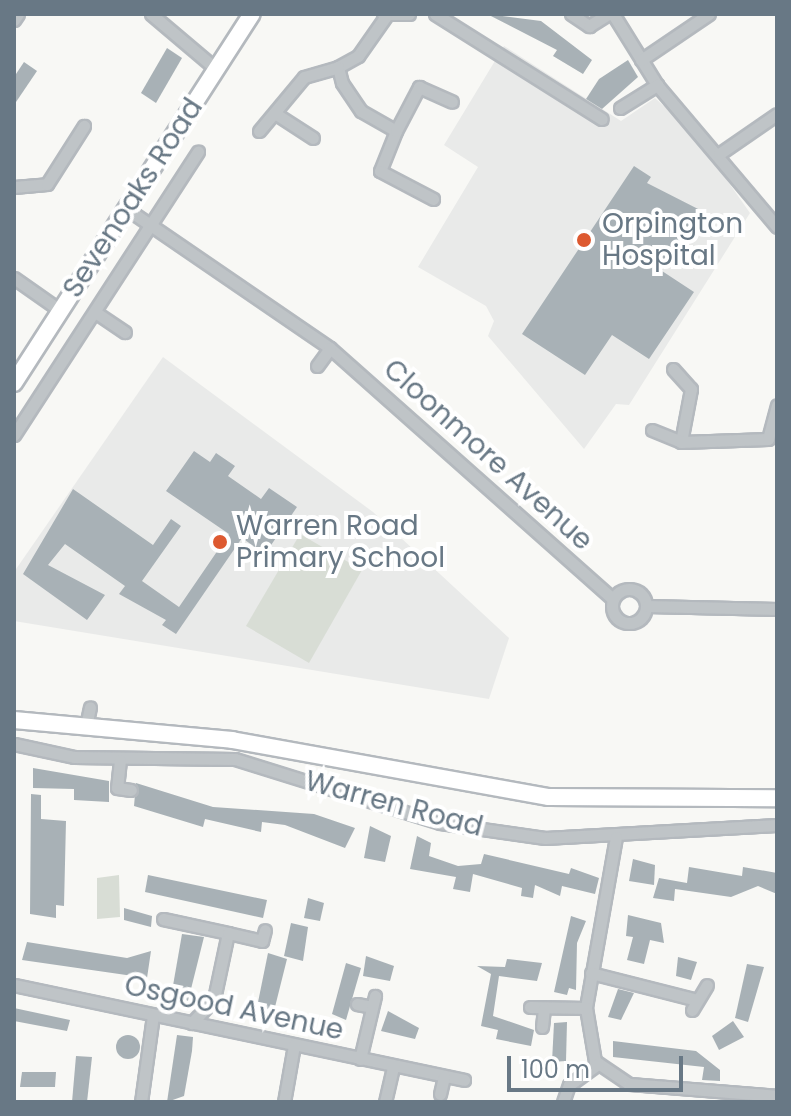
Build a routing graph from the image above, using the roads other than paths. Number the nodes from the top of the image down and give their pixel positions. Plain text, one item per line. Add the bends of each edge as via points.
1 (18, 14) edge
2 (151, 14) edge
3 (252, 14) edge
4 (409, 14) edge
5 (435, 14) edge
6 (571, 14) edge
7 (610, 14) edge
8 (709, 14) edge
9 (385, 15) edge
10 (14, 20) edge
11 (641, 60) junction
12 (338, 67) junction
13 (215, 68) junction
14 (657, 85) junction
15 (452, 102) dead end
16 (620, 108) dead end
17 (276, 114) junction
18 (777, 114) edge
19 (602, 119) dead end
20 (84, 126) dead end
21 (259, 131) dead end
22 (396, 131) junction
23 (313, 138) dead end
24 (198, 152) dead end
25 (719, 154) junction
26 (14, 187) edge
27 (433, 199) dead end
28 (127, 209) junction
29 (152, 226) junction
30 (777, 227) edge
31 (14, 278) edge
32 (61, 311) junction
33 (95, 312) junction
34 (125, 332) dead end
35 (330, 348) junction
36 (317, 366) dead end
37 (673, 369) dead end
38 (14, 383) edge
39 (777, 405) edge
40 (652, 430) dead end
41 (14, 435) edge
42 (772, 440) edge
43 (681, 442) junction
44 (613, 599) junction
45 (647, 606) junction
46 (777, 609) edge
47 (90, 707) dead end
48 (14, 720) edge
49 (86, 726) junction
50 (14, 744) edge
51 (120, 760) junction
52 (131, 790) dead end
53 (777, 798) edge
54 (777, 825) edge
55 (616, 837) junction
56 (163, 919) dead end
57 (265, 930) dead end
58 (228, 933) junction
59 (591, 973) junction
60 (14, 985) edge
61 (707, 985) dead end
62 (357, 1004) dead end
63 (530, 1007) dead end
64 (586, 1008) junction
65 (544, 1009) junction
66 (153, 1015) junction
67 (192, 1023) junction
68 (542, 1027) dead end
69 (294, 1045) junction
70 (360, 1059) junction
71 (598, 1064) junction
72 (393, 1066) junction
73 (444, 1076) junction
74 (464, 1080) dead end
75 (440, 1094) dead end
76 (774, 1098) edge
77 (141, 1102) edge
78 (284, 1102) edge
79 (385, 1102) edge
80 (563, 1102) edge

1 - 10 street
2 - 13 street
3 - 13 street, Sevenoaks Road
4 - 9 street
5 - 19 street
6 - 7 street via 589,26
7 - 11 street
8 - 11 street
9 - 12 street via 358,56
11 - 14 street
12 - 17 street via 304,77
12 - 22 street via 354,104
13 - 28 street, Sevenoaks Road
14 - 16 street
14 - 25 street
15 - 22 street via 419,87
17 - 21 street
17 - 23 street
18 - 25 street
20 - 26 street via 47,184
22 - 27 street via 380,171
24 - 29 street
25 - 30 street
28 - 29 street, Cloonmore Avenue
28 - 32 street, Sevenoaks Road
29 - 33 street
29 - 35 street, Cloonmore Avenue
31 - 32 street
32 - 38 street, Sevenoaks Road
33 - 34 street
33 - 41 street
35 - 36 street
35 - 44 street, Cloonmore Avenue
37 - 43 street via 691,389
39 - 42 street
40 - 43 street
42 - 43 street
44 - 45 street, Cloonmore Avenue via 633,589
44 - 45 street, Cloonmore Avenue via 614,615 623,622 639,620
45 - 46 street, Cloonmore Avenue
47 - 49 street
48 - 49 street, Warren Road
49 - 53 street, Warren Road via 237,740 549,797
50 - 51 street, Warren Road
51 - 52 street via 117,788
51 - 55 street, Warren Road via 235,759 440,823 545,838
54 - 55 street, Warren Road
55 - 59 street
56 - 58 street
57 - 58 street via 262,941
58 - 67 street via 214,999
59 - 61 street via 694,1005
59 - 64 street
60 - 66 street, Osgood Avenue
62 - 70 street via 373,1002
63 - 65 street
64 - 65 street
64 - 71 street via 589,1050
65 - 68 street
66 - 67 street, Osgood Avenue
66 - 77 street
67 - 69 street, Osgood Avenue
69 - 70 street, Osgood Avenue
69 - 78 street
70 - 72 street, Osgood Avenue
71 - 76 street via 629,1084
71 - 80 street via 569,1085
72 - 73 street, Osgood Avenue
72 - 79 street
73 - 74 street, Osgood Avenue
73 - 75 street

